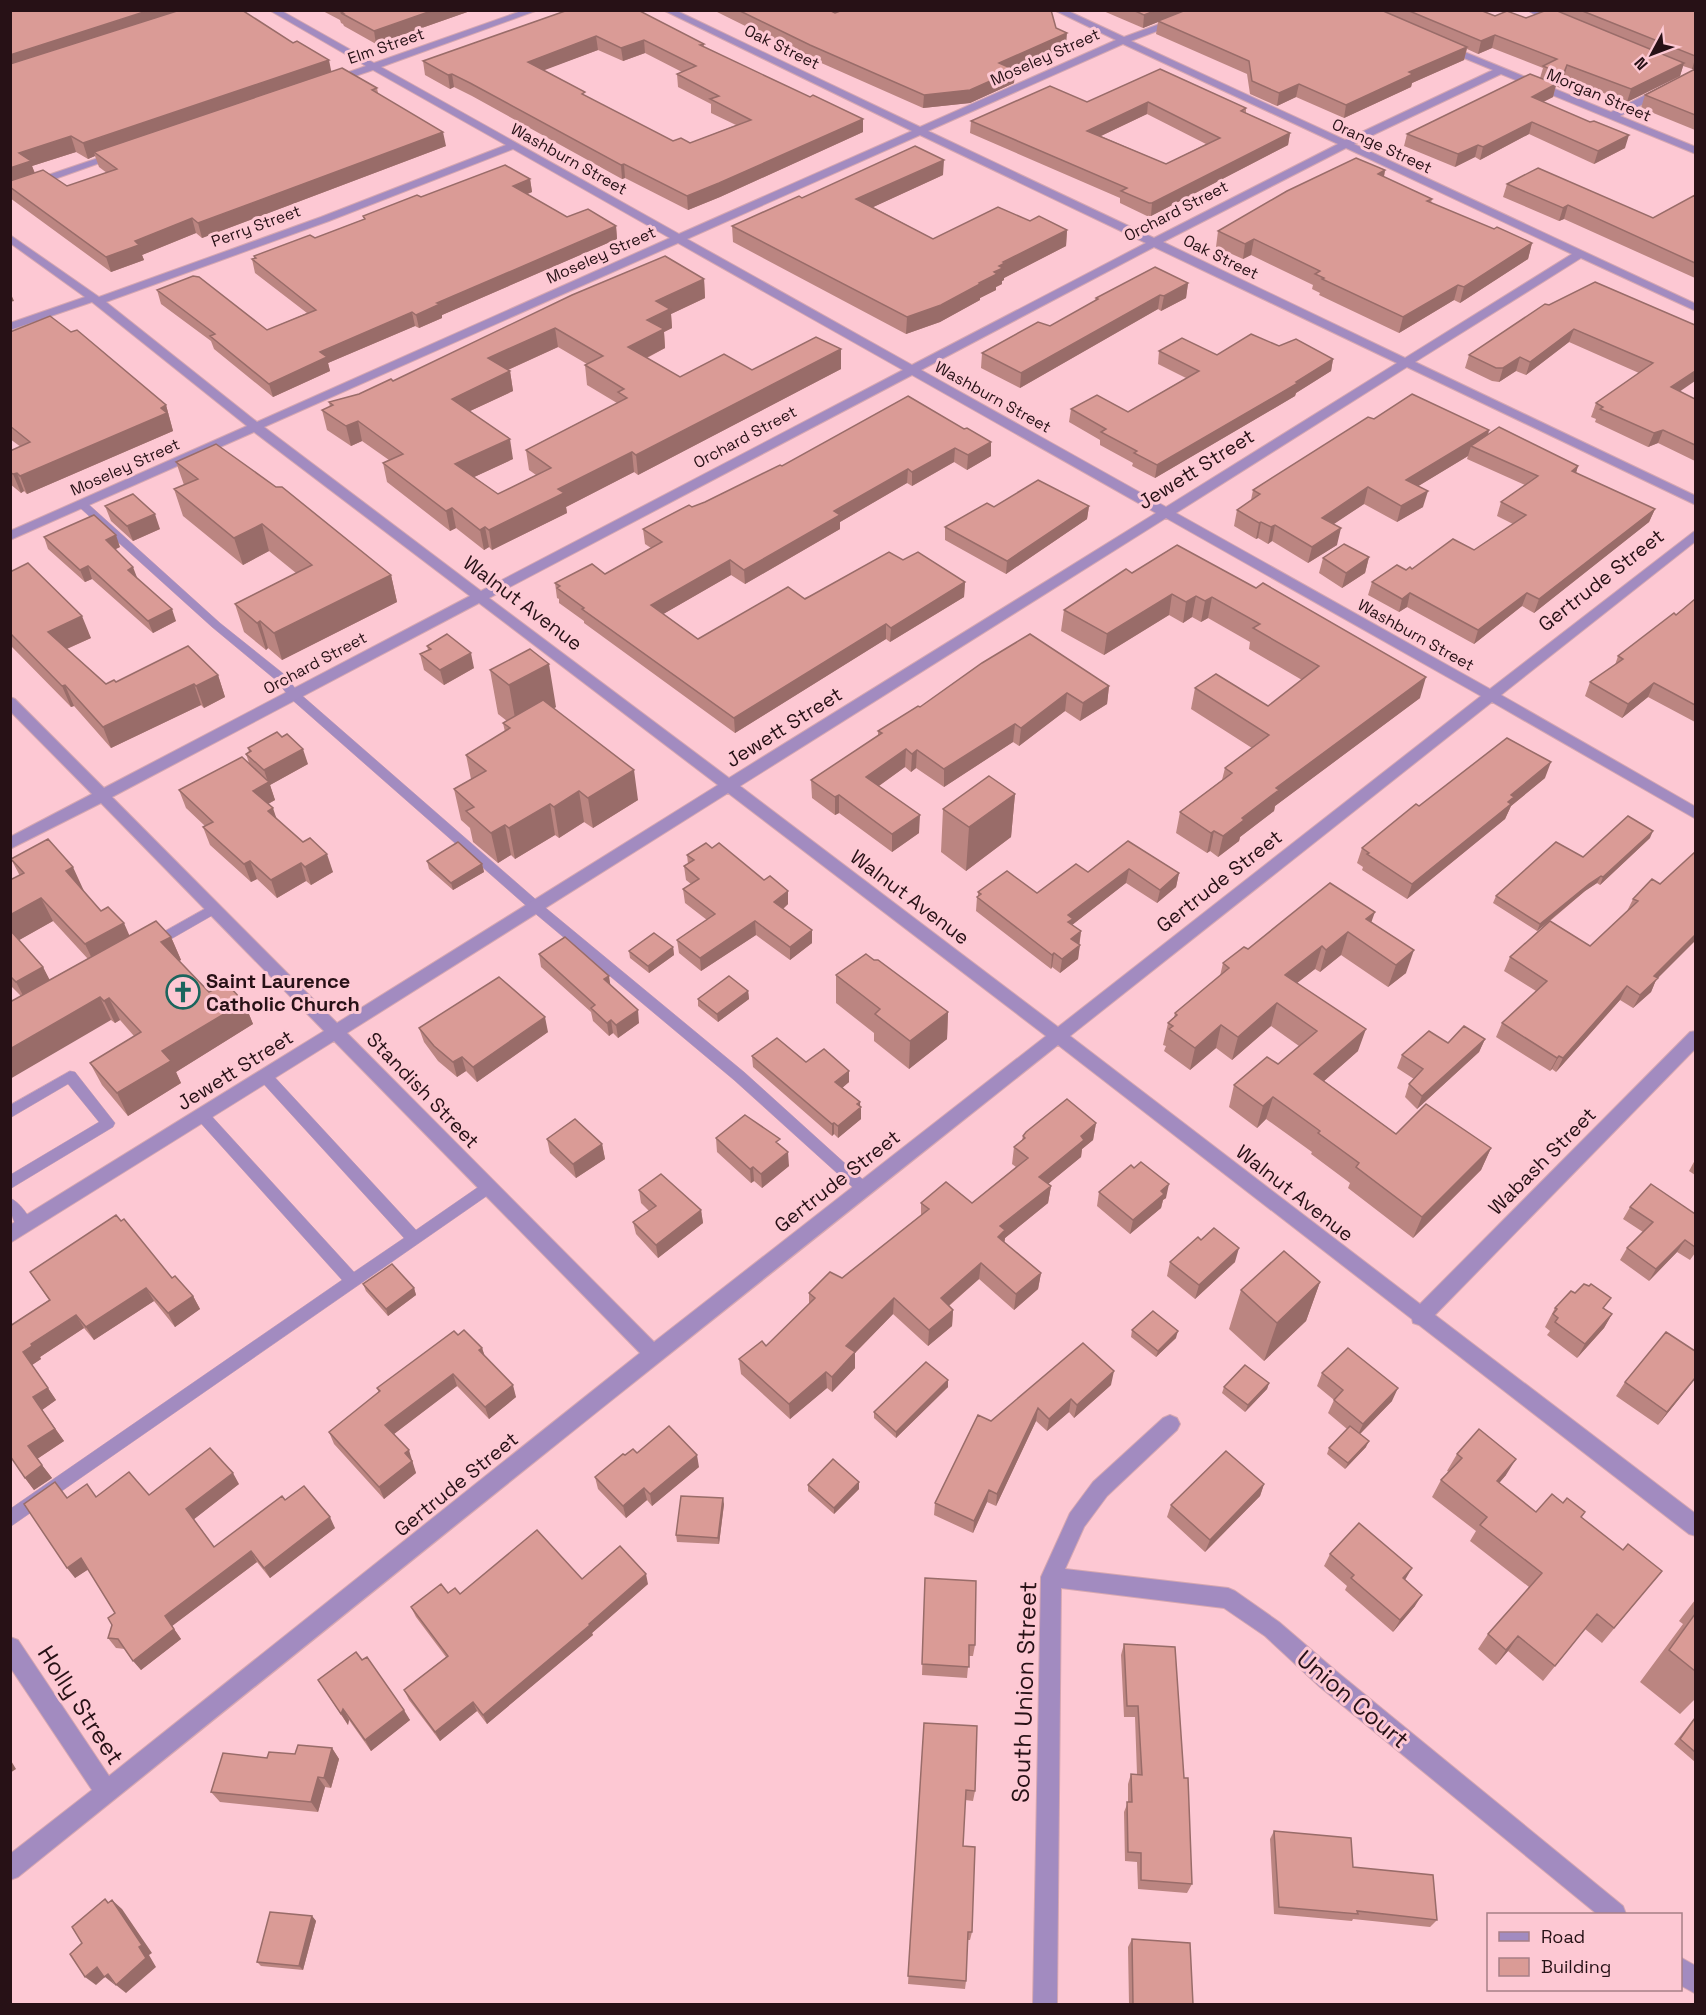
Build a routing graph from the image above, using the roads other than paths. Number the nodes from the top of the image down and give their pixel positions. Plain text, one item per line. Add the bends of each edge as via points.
1 (273, 10) edge
2 (534, 10) edge
3 (667, 10) edge
4 (1058, 10) edge
5 (1208, 10) edge
6 (1529, 10) edge
7 (1560, 23) edge
8 (1122, 41) junction
9 (1432, 41) edge
10 (372, 67) junction
11 (1677, 69) edge
12 (1501, 70) junction
13 (1694, 74) edge
14 (318, 86) edge
15 (1612, 116) junction
16 (920, 131) junction
17 (1344, 145) junction
18 (513, 146) junction
19 (131, 151) edge
20 (1695, 152) edge
21 (10, 192) edge
22 (10, 238) edge
23 (678, 238) junction
24 (1153, 243) junction
25 (1580, 254) junction
26 (95, 299) junction
27 (1695, 308) edge
28 (10, 327) edge
29 (1406, 363) junction
30 (910, 370) junction
31 (256, 427) junction
32 (1695, 501) edge
33 (82, 504) junction
34 (1166, 513) junction
35 (1695, 534) edge
36 (10, 536) edge
37 (480, 596) junction
38 (294, 695) junction
39 (1490, 695) junction
40 (10, 702) edge
41 (729, 786) junction
42 (104, 795) junction
43 (1695, 814) edge
44 (10, 844) edge
45 (536, 906) junction
46 (215, 908) junction
47 (142, 950) edge
48 (336, 1031) junction
49 (1058, 1036) junction
50 (1695, 1037) edge
51 (265, 1076) junction
52 (10, 1112) edge
53 (202, 1116) junction
54 (10, 1183) edge
55 (489, 1187) junction
56 (864, 1189) junction
57 (10, 1204) edge
58 (26, 1225) junction
59 (10, 1235) edge
60 (414, 1238) junction
61 (352, 1281) junction
62 (1420, 1317) junction
63 (653, 1354) junction
64 (1170, 1424) dead end
65 (10, 1519) edge
66 (1695, 1527) edge
67 (1052, 1577) junction
68 (10, 1647) edge
69 (107, 1793) junction
70 (10, 1869) edge
71 (1614, 1913) edge
72 (1682, 1971) edge
73 (1695, 1982) edge
74 (1045, 2004) edge

1 - 10 street, Washburn Street
2 - 10 street, Elm Street
3 - 16 street, Oak Street
4 - 8 street, Orange Street
5 - 8 street, Moseley Street
6 - 7 lane
8 - 16 street, Moseley Street
8 - 17 street, Orange Street
9 - 12 street, Morgan Street
10 - 14 street, Elm Street
10 - 18 street, Washburn Street
11 - 13 lane
12 - 15 street, Morgan Street
12 - 17 street, Orchard Street
13 - 15 street
15 - 20 street, Morgan Street
16 - 23 street, Moseley Street
16 - 24 street, Oak Street
17 - 24 street, Orchard Street
17 - 25 street, Orange Street
18 - 23 street, Washburn Street
18 - 26 street, Perry Street via 325,219
19 - 21 street
22 - 26 street, Walnut Avenue
23 - 30 street, Washburn Street
23 - 31 street, Moseley Street
24 - 29 street, Oak Street
24 - 30 street, Orchard Street
25 - 27 street, Orange Street
25 - 29 street, Jewett Street
26 - 28 street, Perry Street
26 - 31 street, Walnut Avenue
29 - 32 street, Oak Street
29 - 34 street, Jewett Street
30 - 34 street, Washburn Street
30 - 37 street, Orchard Street
31 - 33 street, Moseley Street
31 - 37 street, Walnut Avenue
33 - 36 street, Moseley Street
33 - 38 lane via 281,678
34 - 39 street, Washburn Street
34 - 41 street, Jewett Street
35 - 39 street, Gertrude Street
37 - 38 street, Orchard Street
37 - 41 street, Walnut Avenue
38 - 42 street, Orchard Street
38 - 45 lane
39 - 43 street, Washburn Street
39 - 49 street, Gertrude Street
40 - 42 street, Standish Street
41 - 45 street, Jewett Street
41 - 49 street, Walnut Avenue
42 - 44 street, Orchard Street
42 - 46 street, Standish Street
45 - 48 street, Jewett Street
45 - 56 lane via 739,1076
46 - 47 lane
46 - 48 street, Standish Street
48 - 51 street, Jewett Street
48 - 55 street, Standish Street
49 - 56 street, Gertrude Street
49 - 62 street, Walnut Avenue
50 - 62 street, Wabash Street
51 - 53 street, Jewett Street
51 - 60 lane
52 - 54 lane via 70,1076 108,1123
53 - 58 street, Jewett Street
53 - 61 lane
55 - 60 lane
55 - 63 street, Standish Street
56 - 63 street, Gertrude Street
57 - 58 lane
58 - 59 street, Jewett Street
60 - 61 lane
61 - 65 lane
62 - 66 street, Walnut Avenue
63 - 69 street, Gertrude Street
64 - 67 street, South Union Street via 1100,1489 1077,1520
67 - 71 street, Union Court via 1228,1598 1272,1629
67 - 74 street, South Union Street
68 - 69 street, Holly Street
69 - 70 street, Gertrude Street
72 - 73 street

